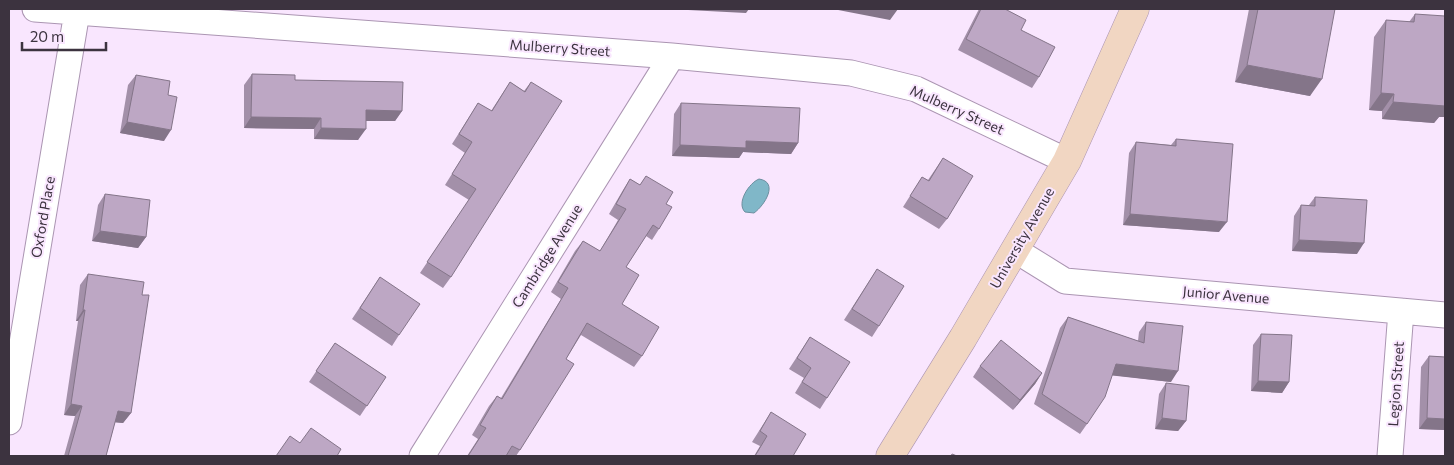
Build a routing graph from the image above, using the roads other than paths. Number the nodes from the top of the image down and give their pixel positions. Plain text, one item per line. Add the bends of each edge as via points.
1 (35, 9) edge
2 (1135, 9) edge
3 (77, 12) junction
4 (672, 56) junction
5 (1067, 161) junction
6 (1015, 250) junction
7 (1401, 311) junction
8 (1445, 315) edge
9 (9, 422) edge
10 (422, 456) edge
11 (890, 456) edge
12 (1390, 456) edge

1 - 3 street, Mulberry Street
2 - 5 street, University Avenue
3 - 4 street, Mulberry Street
3 - 9 street, Oxford Place
4 - 5 street, Mulberry Street via 851,73 916,89
4 - 10 street, Cambridge Avenue
5 - 6 street, University Avenue
6 - 7 street, Junior Avenue via 1065,281
6 - 11 street, University Avenue
7 - 8 street, Junior Avenue
7 - 12 street, Legion Street

